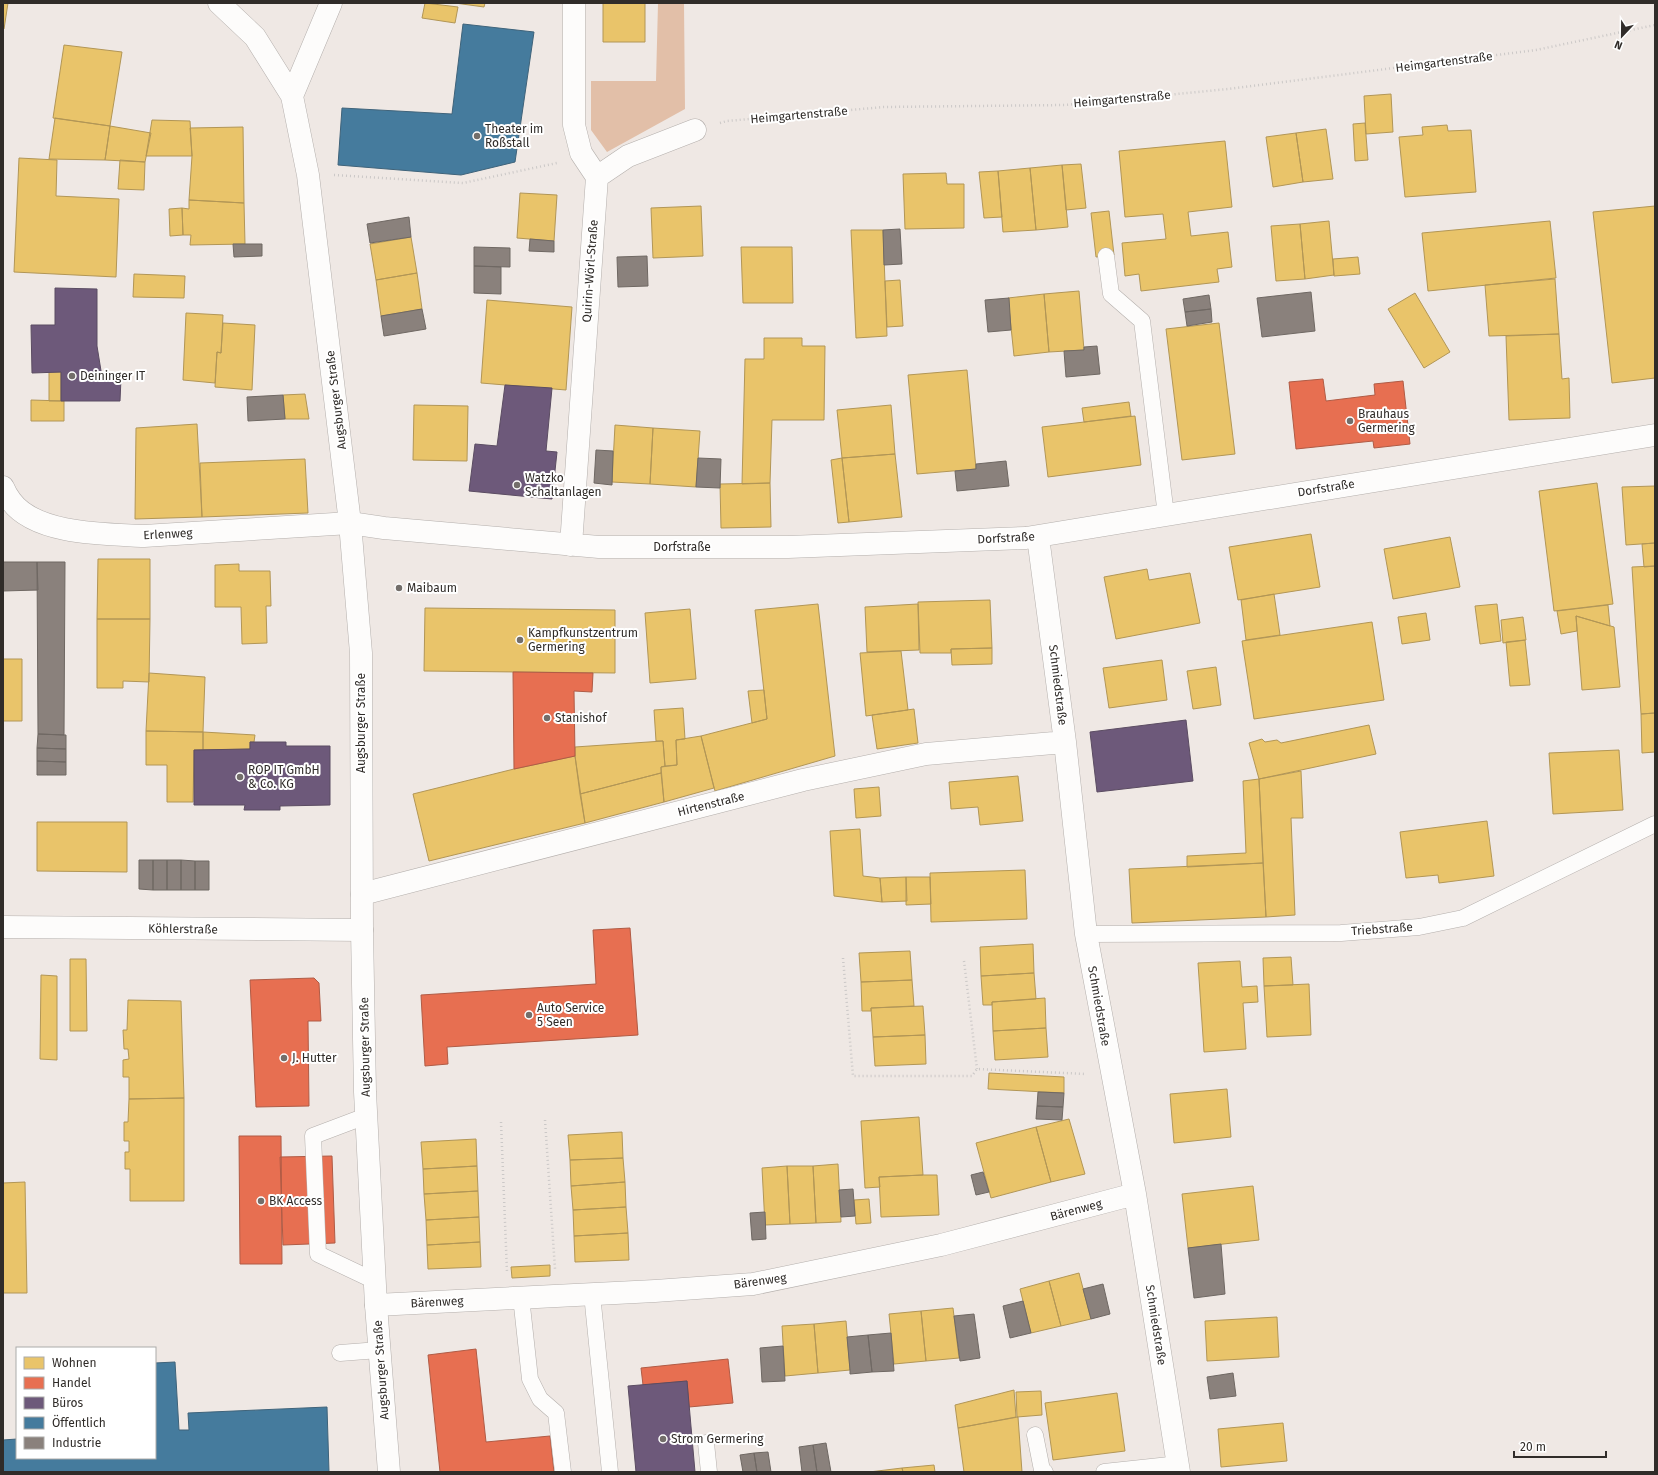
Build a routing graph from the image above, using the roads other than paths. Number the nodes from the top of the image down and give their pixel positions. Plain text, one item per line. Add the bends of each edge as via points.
1 (219, 3) edge
2 (331, 3) edge
3 (574, 3) edge
4 (292, 96) junction
5 (695, 130) road end
6 (597, 177) junction
7 (1106, 256) dead end
8 (1655, 435) edge
9 (3, 487) edge
10 (1166, 515) junction
11 (350, 523) junction
12 (1038, 536) junction
13 (571, 545) junction
14 (1065, 742) junction
15 (1655, 824) edge
16 (362, 894) junction
17 (3, 927) edge
18 (362, 930) junction
19 (1086, 934) junction
20 (366, 1116) junction
21 (1135, 1194) junction
22 (375, 1281) junction
23 (592, 1294) junction
24 (514, 1298) junction
25 (376, 1305) junction
26 (379, 1350) junction
27 (340, 1353) dead end
28 (1035, 1434) dead end
29 (706, 1443) dead end
30 (1179, 1468) edge
31 (389, 1472) edge
32 (563, 1472) edge
33 (610, 1472) edge
34 (708, 1472) edge
35 (1045, 1472) edge
36 (1104, 1472) edge

1 - 4 street, Augsburger Straße via 255,37
2 - 4 street
3 - 6 street via 574,125 581,153
4 - 11 street, Augsburger Straße via 308,174
5 - 6 street via 628,156
6 - 13 street, Quirin-Wörl-Straße
7 - 10 lane via 1111,294 1142,321
8 - 10 street, Dorfstraße
9 - 11 street, Erlenweg via 11,502 28,516 52,527 81,532 144,536
10 - 12 street, Dorfstraße
11 - 13 street, Dorfstraße
11 - 16 street, Augsburger Straße via 361,653
12 - 13 street, Dorfstraße via 788,547
12 - 14 street, Schmiedstraße
14 - 16 street, Hirtenstraße via 926,754 803,780
14 - 19 street, Schmiedstraße
15 - 19 lane, Triebstraße via 1463,918 1419,927 1341,933
16 - 18 street, Augsburger Straße
17 - 18 street, Köhlerstraße
18 - 20 street, Augsburger Straße
19 - 21 street, Schmiedstraße
20 - 22 street, Augsburger Straße
20 - 22 lane via 313,1136 318,1254
21 - 23 street, Bärenweg via 941,1245 753,1284
21 - 30 street, Schmiedstraße
22 - 25 street, Augsburger Straße
23 - 24 street, Bärenweg
23 - 33 lane
24 - 25 street, Bärenweg
24 - 32 lane via 530,1379 540,1399 556,1413
25 - 26 street, Augsburger Straße
26 - 27 lane
26 - 31 street, Augsburger Straße
28 - 35 lane via 1042,1470
29 - 34 lane
30 - 36 lane

